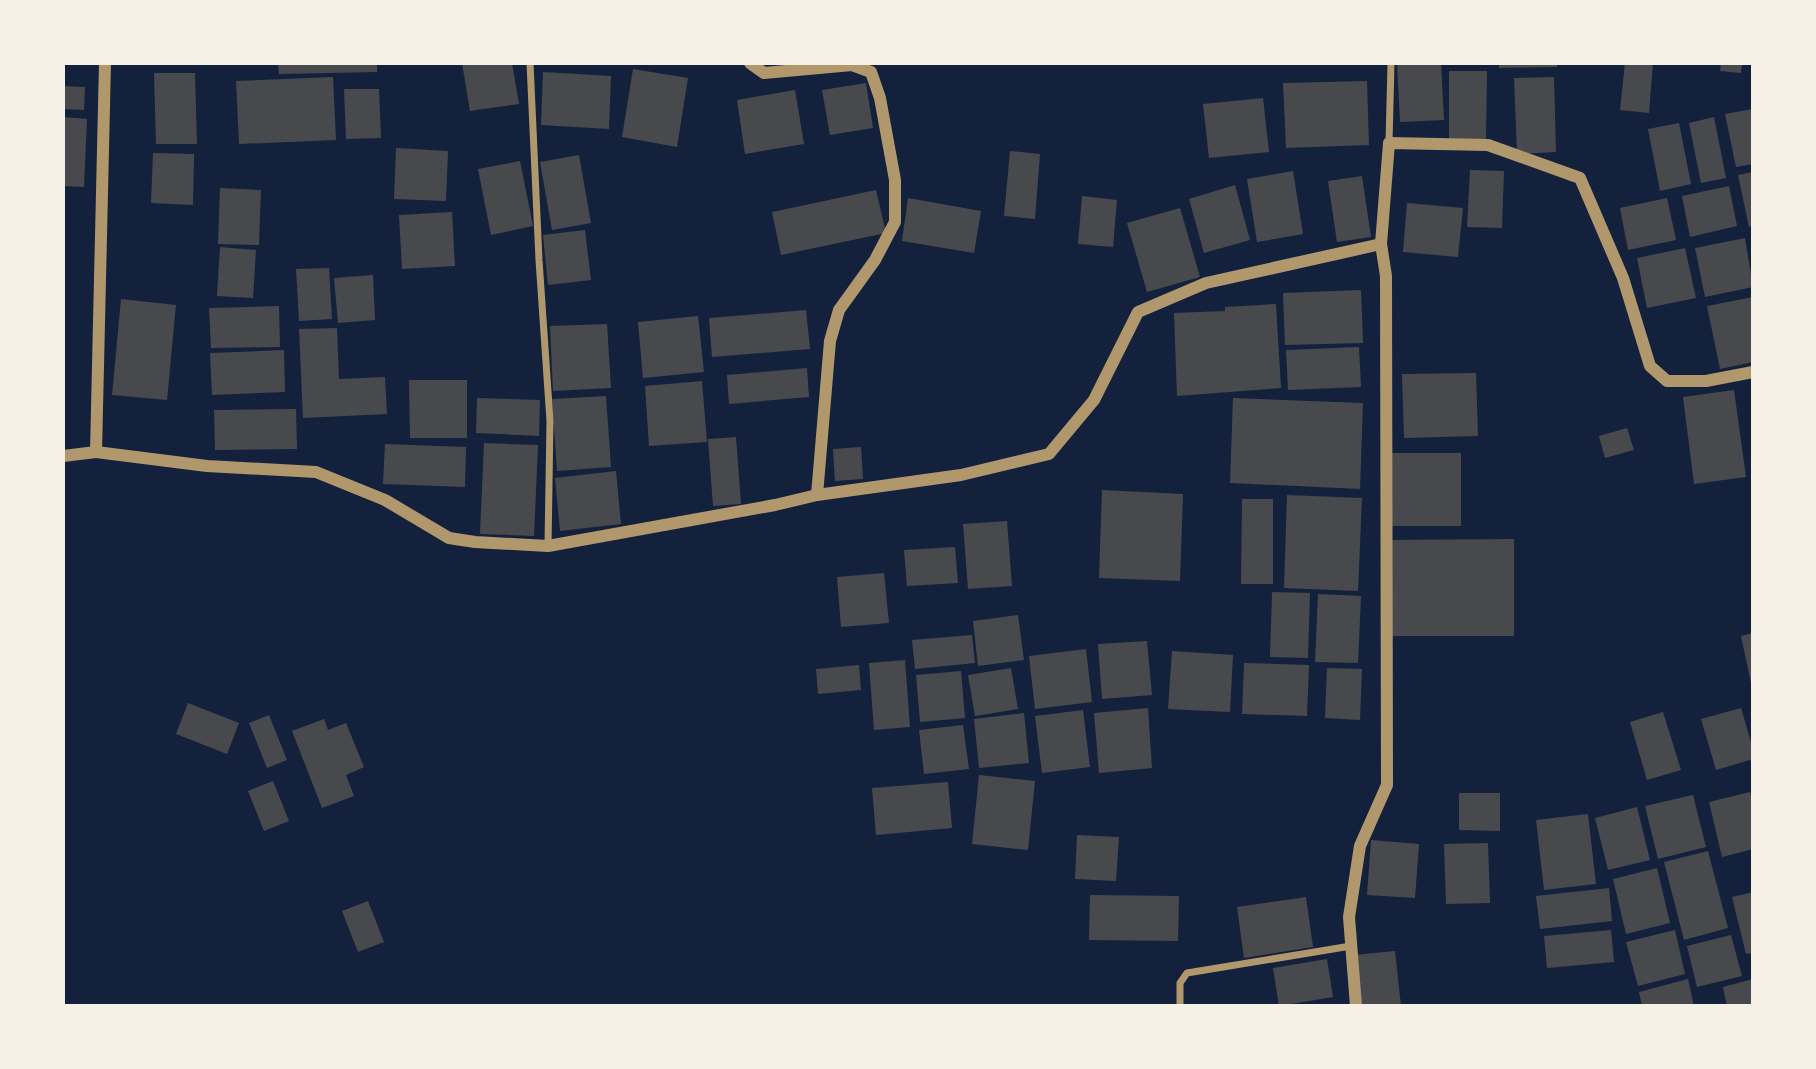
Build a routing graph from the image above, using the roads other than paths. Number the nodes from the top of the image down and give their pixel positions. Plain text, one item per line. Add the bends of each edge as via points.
1 (105, 63) edge
2 (530, 63) edge
3 (750, 63) edge
4 (1391, 63) edge
5 (1389, 143) junction
6 (1381, 244) junction
7 (1753, 372) edge
8 (96, 452) junction
9 (63, 456) edge
10 (817, 495) junction
11 (548, 546) junction
12 (1351, 946) junction
13 (1180, 1006) edge
14 (1356, 1006) edge

1 - 8 street
2 - 11 street via 550,421
3 - 10 street via 764,73 852,65 871,72 895,180 895,222 875,260 838,310 830,341
4 - 5 street
5 - 6 street
5 - 7 street via 1488,145 1580,178 1623,278 1650,366 1667,380 1706,381
6 - 10 street via 1206,283 1138,312 1094,400 1049,454 961,475
6 - 12 street via 1386,276 1387,785 1360,846 1349,917
8 - 9 street
8 - 11 street via 207,466 316,472 385,500 449,538
10 - 11 street
12 - 13 street via 1187,973 1180,983
12 - 14 street

